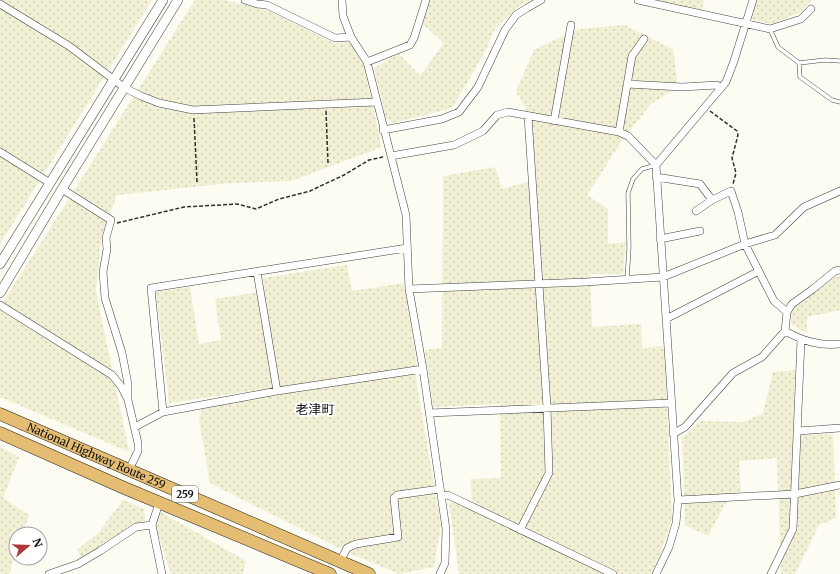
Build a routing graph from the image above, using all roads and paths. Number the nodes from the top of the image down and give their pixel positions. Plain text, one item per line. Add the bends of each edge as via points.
1 (163, 0) edge
2 (178, 0) edge
3 (245, 0) edge
4 (342, 0) edge
5 (426, 0) edge
6 (541, 0) edge
7 (638, 0) edge
8 (753, 0) edge
9 (268, 2) edge
10 (0, 4) edge
11 (811, 9) dead end
12 (746, 24) junction
13 (571, 25) dead end
14 (770, 29) junction
15 (351, 37) junction
16 (644, 40) dead end
17 (840, 61) edge
18 (366, 62) junction
19 (799, 63) junction
20 (113, 80) junction
21 (627, 84) junction
22 (125, 88) junction
23 (721, 88) junction
24 (376, 102) junction
25 (840, 102) edge
26 (326, 105) junction
27 (705, 108) junction
28 (193, 110) junction
29 (528, 116) junction
30 (554, 121) junction
31 (384, 130) junction
32 (619, 132) junction
33 (0, 152) edge
34 (391, 156) junction
35 (328, 163) dead end
36 (656, 165) junction
37 (656, 177) junction
38 (197, 182) dead end
39 (50, 183) junction
40 (62, 188) junction
41 (730, 191) junction
42 (840, 191) edge
43 (712, 200) junction
44 (696, 211) dead end
45 (110, 225) junction
46 (700, 231) dead end
47 (660, 239) junction
48 (745, 244) junction
49 (407, 248) junction
50 (0, 264) edge
51 (840, 270) edge
52 (759, 271) junction
53 (257, 272) junction
54 (663, 277) junction
55 (627, 280) junction
56 (539, 284) junction
57 (409, 289) junction
58 (0, 293) edge
59 (0, 305) edge
60 (787, 312) junction
61 (666, 319) junction
62 (785, 331) junction
63 (801, 340) junction
64 (840, 344) edge
65 (423, 369) junction
66 (277, 391) junction
67 (128, 400) junction
68 (671, 403) junction
69 (548, 407) junction
70 (164, 412) junction
71 (429, 413) junction
72 (0, 414) edge
73 (134, 427) junction
74 (840, 428) edge
75 (798, 431) junction
76 (0, 433) edge
77 (673, 434) junction
78 (130, 470) junction
79 (840, 485) edge
80 (441, 492) junction
81 (795, 494) junction
82 (678, 500) junction
83 (159, 503) junction
84 (152, 525) junction
85 (520, 530) junction
86 (340, 562) junction
87 (49, 574) edge
88 (162, 574) edge
89 (330, 574) edge
90 (369, 574) edge
91 (440, 574) edge
92 (613, 574) edge
93 (656, 574) edge
94 (771, 574) edge

1 - 20 street
2 - 22 street
3 - 9 street via 257,4
4 - 15 street via 343,16
5 - 18 street via 410,45
6 - 31 street via 516,15 505,30 478,87 459,112 442,119
7 - 12 street
8 - 12 street
9 - 15 street via 335,38
10 - 20 street via 69,46
11 - 14 street via 801,18
12 - 14 street
12 - 23 street via 726,82
13 - 30 street
14 - 19 lane via 778,47
15 - 18 street
16 - 21 street via 632,56
17 - 19 lane
18 - 24 street
19 - 25 lane via 800,77 832,100
20 - 22 street
20 - 39 street
21 - 23 street via 682,87 717,85
21 - 32 street
22 - 28 street via 159,103
22 - 40 street
23 - 27 street
24 - 26 street
24 - 31 street
26 - 28 street
26 - 35 path
27 - 36 street
27 - 41 path via 738,134 732,158 736,173
28 - 38 path
29 - 30 street
29 - 34 street via 508,112 497,115 483,131 454,144
29 - 56 street
30 - 32 street
31 - 34 street
32 - 36 street via 628,136
33 - 39 street
34 - 45 path via 369,160 310,191 279,199 256,209 237,204 184,207
34 - 49 street via 406,215
36 - 37 street
36 - 55 lane via 642,169 632,179 628,194
37 - 43 street via 700,184
37 - 47 street
39 - 50 street
40 - 45 street via 111,220
40 - 58 street
41 - 43 street
41 - 48 street
42 - 48 street via 804,207 775,235
43 - 44 street
45 - 67 street via 106,238 103,272 105,298 122,353 128,384
46 - 47 street
47 - 54 street
48 - 52 street
48 - 54 street
49 - 53 street
49 - 57 street
51 - 60 street via 835,271 792,304
52 - 60 street via 774,301
52 - 61 street
53 - 66 street
53 - 70 street via 151,288
54 - 55 street
54 - 61 street
55 - 56 street
56 - 57 street
56 - 69 street
57 - 65 street
59 - 67 street via 112,375
60 - 62 street
61 - 68 street
62 - 63 street
62 - 77 street via 762,357 733,373 685,427
63 - 64 street via 827,346
63 - 75 street
65 - 66 street
65 - 71 street
66 - 70 street
67 - 73 street
68 - 69 street
68 - 77 street
69 - 71 street
69 - 85 street via 549,473
70 - 73 street
71 - 80 street
72 - 78 highway, National Highway Route 259 / 259
73 - 78 street via 138,451
74 - 75 street
75 - 81 street
76 - 83 highway, National Highway Route 259 / 259
77 - 82 street
78 - 86 highway, National Highway Route 259 / 259
79 - 81 street
80 - 85 street
80 - 86 street via 397,495 394,498 398,537 356,544 347,548
80 - 91 street via 446,549 445,563
81 - 82 street
81 - 94 street via 793,529
82 - 93 street via 676,523 669,548
83 - 84 street
83 - 89 highway, National Highway Route 259 / 259
84 - 87 street via 136,527 78,564
84 - 88 street
85 - 92 street
86 - 90 highway, National Highway Route 259 / 259

